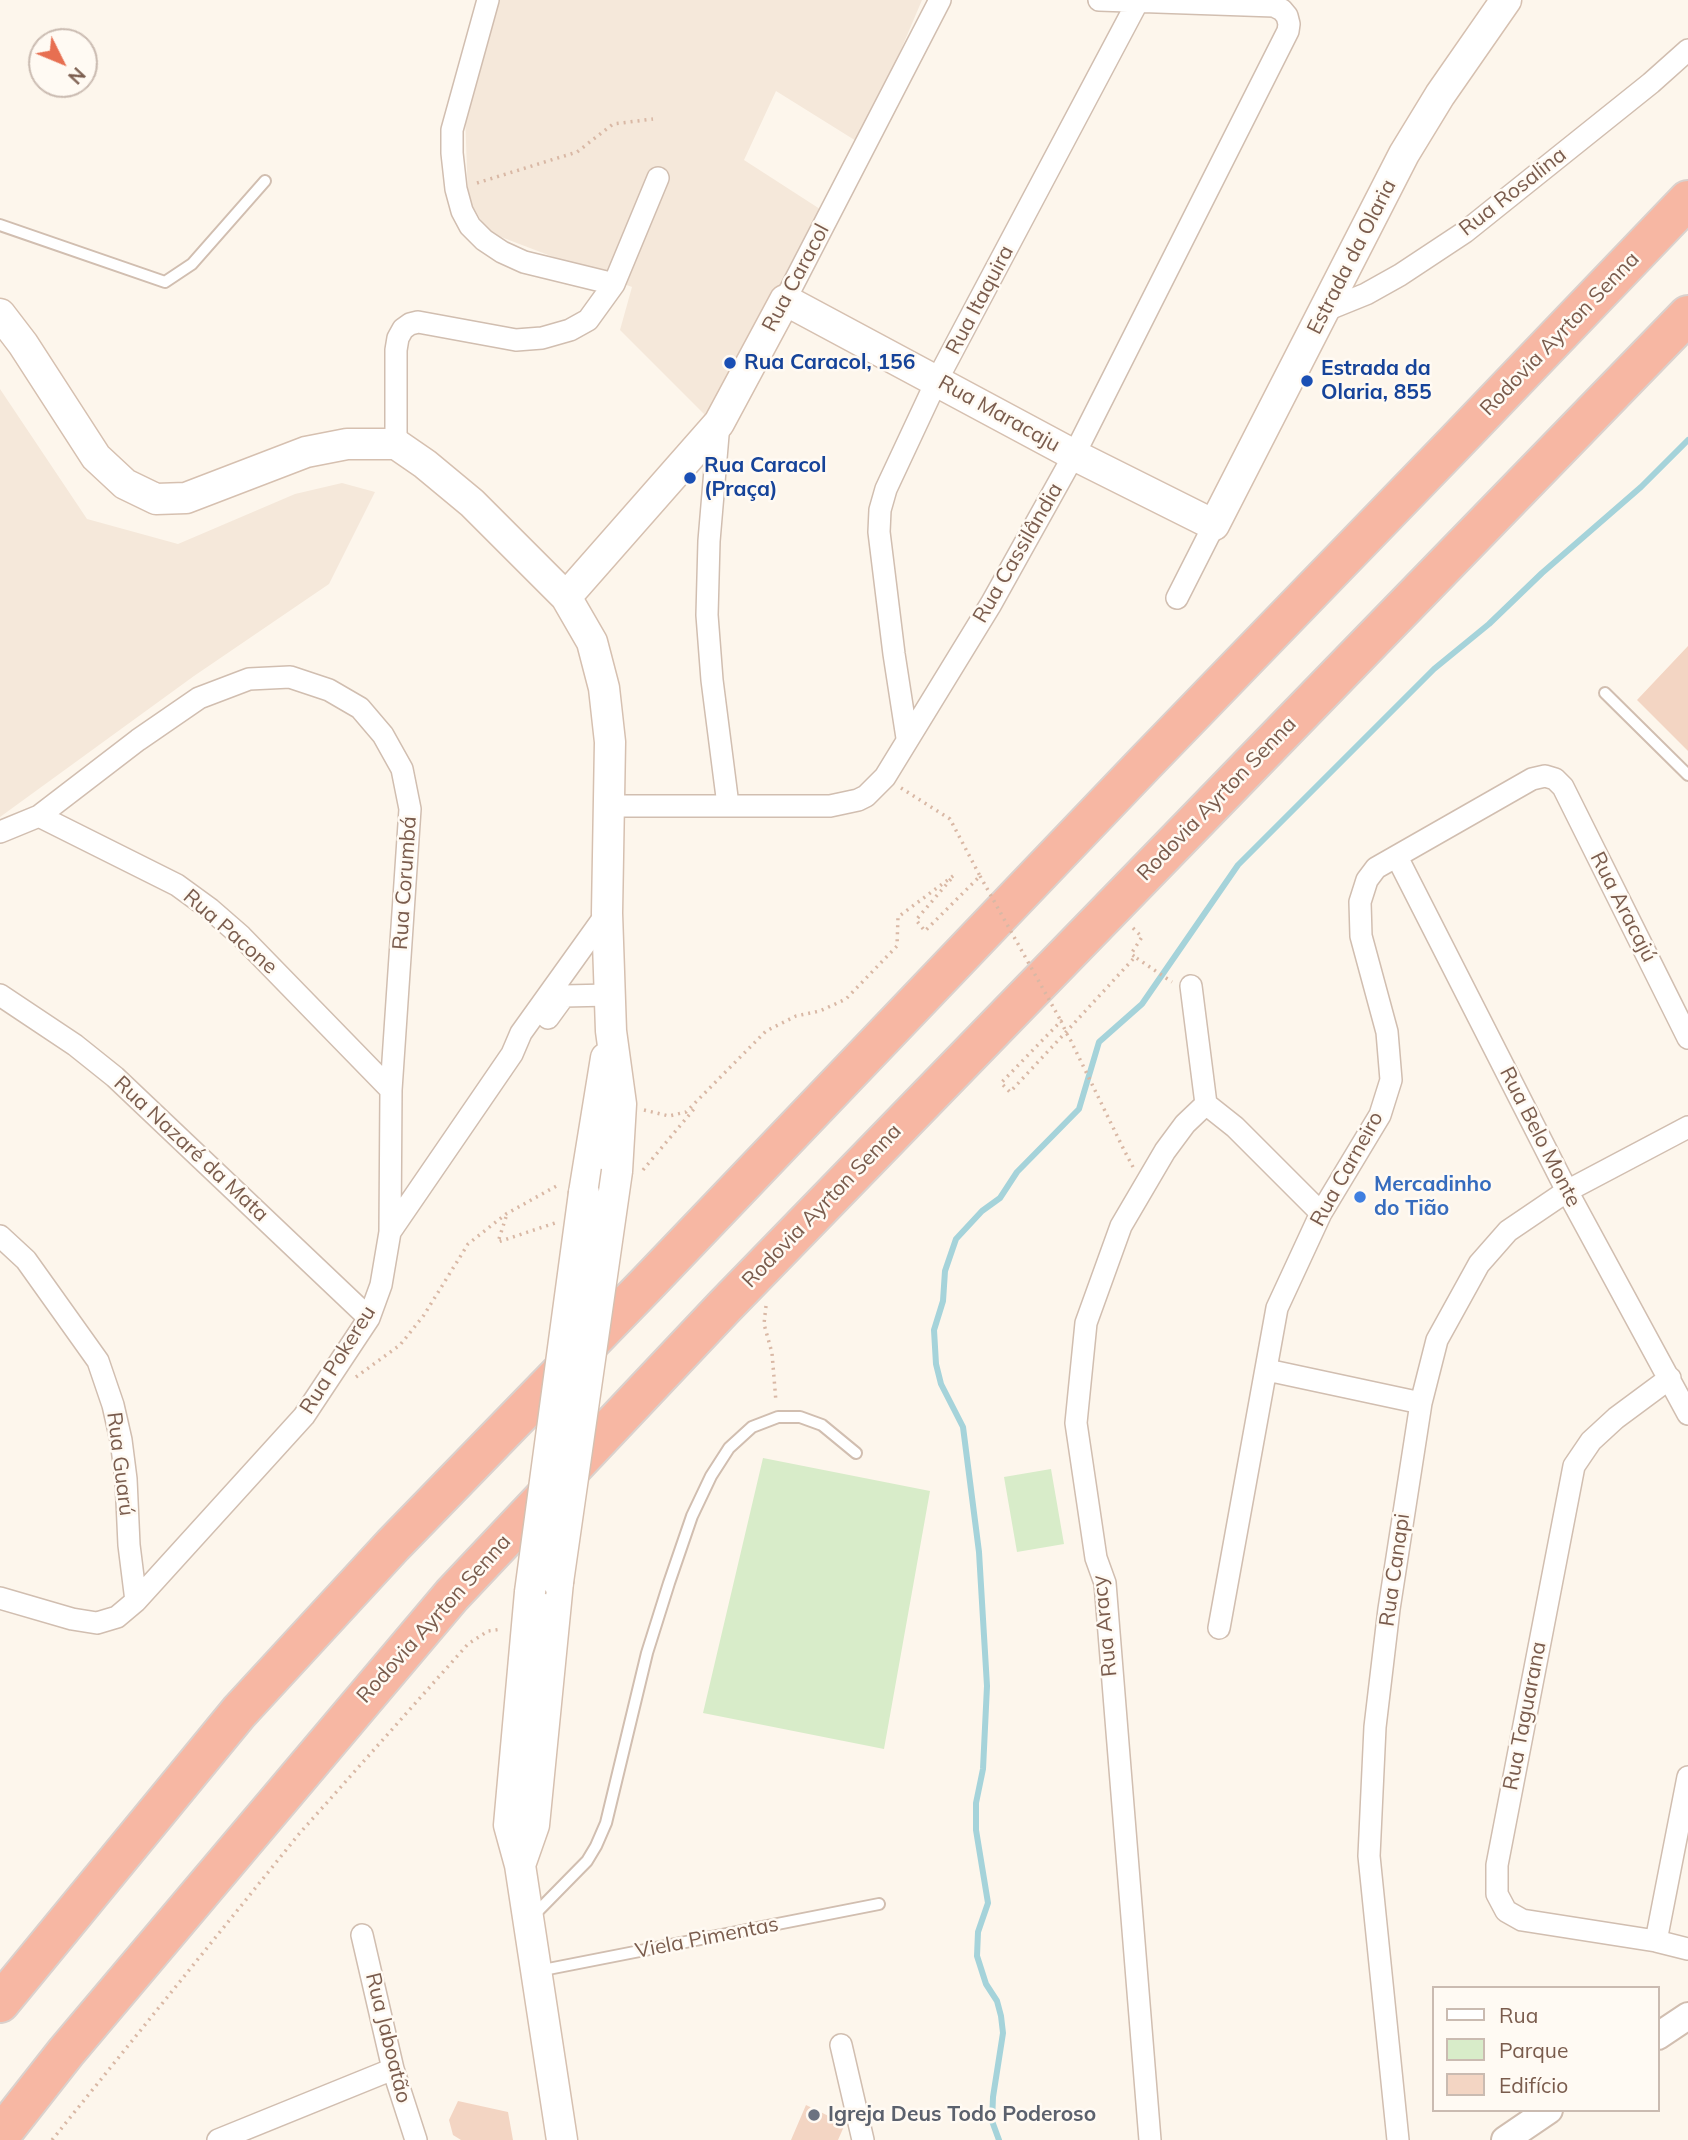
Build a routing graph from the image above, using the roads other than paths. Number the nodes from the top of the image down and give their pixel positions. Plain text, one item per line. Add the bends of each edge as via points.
1 (488, 0) edge
2 (940, 0) edge
3 (1099, 0) edge
4 (1506, 0) edge
5 (1138, 3) junction
6 (1688, 50) edge
7 (658, 178) dead end
8 (265, 181) dead end
9 (1688, 200) edge
10 (0, 225) edge
11 (614, 284) junction
12 (785, 300) junction
13 (1324, 311) junction
14 (0, 314) edge
15 (1688, 315) edge
16 (937, 380) junction
17 (719, 423) junction
18 (397, 444) junction
19 (1074, 455) junction
20 (1214, 525) junction
21 (566, 597) junction
22 (1177, 598) dead end
23 (1605, 693) dead end
24 (908, 738) junction
25 (1688, 775) edge
26 (1555, 779) joint
27 (728, 805) junction
28 (610, 806) junction
29 (39, 816) junction
30 (0, 832) edge
31 (1397, 857) junction
32 (607, 913) junction
33 (1183, 985) road end
34 (0, 995) edge
35 (610, 995) junction
36 (611, 1031) junction
37 (1688, 1038) edge
38 (512, 1054) junction
39 (391, 1090) junction
40 (1206, 1104) junction
41 (1688, 1127) edge
42 (1567, 1191) junction
43 (1321, 1213) junction
44 (390, 1232) junction
45 (0, 1236) edge
46 (369, 1318) junction
47 (1267, 1370) junction
48 (1670, 1378) junction
49 (1421, 1403) junction
50 (1688, 1415) edge
51 (856, 1452) dead end
52 (0, 1598) edge
53 (136, 1601) junction
54 (1219, 1628) dead end
55 (1688, 1777) edge
56 (520, 1864) junction
57 (879, 1903) dead end
58 (528, 1922) junction
59 (362, 1935) dead end
60 (1656, 1941) junction
61 (1688, 1949) edge
62 (535, 1972) junction
63 (0, 2003) edge
64 (1688, 2016) edge
65 (1660, 2035) edge
66 (841, 2045) dead end
67 (393, 2069) junction
68 (1546, 2112) edge
69 (0, 2136) edge
70 (218, 2140) edge
71 (416, 2140) edge
72 (562, 2140) edge
73 (863, 2140) edge
74 (1150, 2140) edge
75 (1398, 2140) edge
76 (1505, 2140) edge

1 - 11 street via 452,130 462,211 470,226 502,252 524,262
2 - 12 street, Rua Caracol
3 - 5 street
4 - 13 main road, Estrada da Olaria via 1404,154
5 - 16 street, Rua Itaquira
5 - 19 street, Rua Cassilândia via 1274,6 1287,16 1288,31
6 - 13 street, Rua Rosalina via 1465,232 1400,275
7 - 11 street
8 - 10 lane via 192,264 165,282
9 - 63 highway, Rodovia Ayrton Senna via 393,1545 239,1713
11 - 18 street via 588,320 542,338 516,340 410,324 398,338 396,350
12 - 16 main road, Rua Maracaju
12 - 17 main road, Rua Caracol
13 - 20 main road, Estrada da Olaria
14 - 18 main road via 96,457 125,484 156,499 186,498 306,452 347,444
15 - 69 highway, Rodovia Ayrton Senna via 724,1306 452,1595
16 - 19 main road, Rua Maracaju
16 - 24 street, Rua Itaquira via 880,510 879,532
17 - 21 main road, Rua Caracol
17 - 27 street via 707,615
18 - 21 main road via 472,503
19 - 20 main road, Rua Maracaju
19 - 24 street, Rua Cassilândia via 991,604
20 - 22 street
21 - 28 main road via 592,642 604,688
23 - 25 lane
24 - 27 street, Rua Cassilândia via 884,777 866,796 847,804
26 - 31 street, Rua Carneiro via 1532,779
26 - 37 street, Rua Aracajú
27 - 28 street, Rua Cassilândia
28 - 32 main road
29 - 30 street, Rua Corumbá
29 - 39 street, Rua Pacone via 177,885 210,908
29 - 39 street, Rua Corumbá via 199,698 249,679 289,677 329,690 360,708 383,735 402,769 410,809
31 - 42 street, Rua Belo Monte
31 - 43 street, Rua Carneiro via 1376,868 1360,902 1361,936 1387,1032 1391,1080 1380,1115
32 - 35 main road
32 - 38 street, Rua Pokereu via 520,1034
33 - 40 street
34 - 46 street, Rua Nazaré da Mata via 115,1077
35 - 36 main road
35 - 38 street, Rua Pokereu via 565,996 531,1040
36 - 56 main road, bridge via 525,1627 509,1825
36 - 56 main road, bridge via 629,1172 558,1581 534,1825
38 - 44 street, Rua Pokereu
39 - 44 street, Rua Corumbá
40 - 43 street
40 - 74 street, Rua Aracy via 1165,1151 1121,1226 1086,1323 1076,1423 1096,1558 1105,1583
41 - 42 street, Rua Canapi
42 - 48 street, Rua Belo Monte
42 - 49 street, Rua Canapi via 1508,1231 1479,1264 1437,1340
43 - 47 street, Rua Carneiro via 1277,1308
44 - 46 street, Rua Pokereu via 381,1286
45 - 53 street, Rua Guarú via 26,1260 98,1361 121,1440
46 - 53 street, Rua Pokereu via 304,1416
47 - 49 street
47 - 54 street, Rua Carneiro
48 - 50 street, Rua Belo Monte
48 - 60 street, Rua Taguarana via 1616,1418 1591,1441 1574,1466 1497,1866 1497,1894 1506,1911 1522,1920
49 - 75 street, Rua Canapi via 1376,1714 1369,1856
51 - 58 lane via 822,1425 800,1417 778,1417 752,1427 729,1448 692,1516 646,1653 606,1823 596,1846 574,1875
52 - 53 street via 97,1622 117,1617
55 - 60 street
56 - 58 main road
57 - 62 lane, Viela Pimentas
58 - 62 main road
59 - 67 street, Rua Jaboatão
60 - 61 street, Rua Taguarana
62 - 72 main road
64 - 65 street
66 - 73 street
67 - 70 street
67 - 71 street, Rua Jaboatão
68 - 76 street

